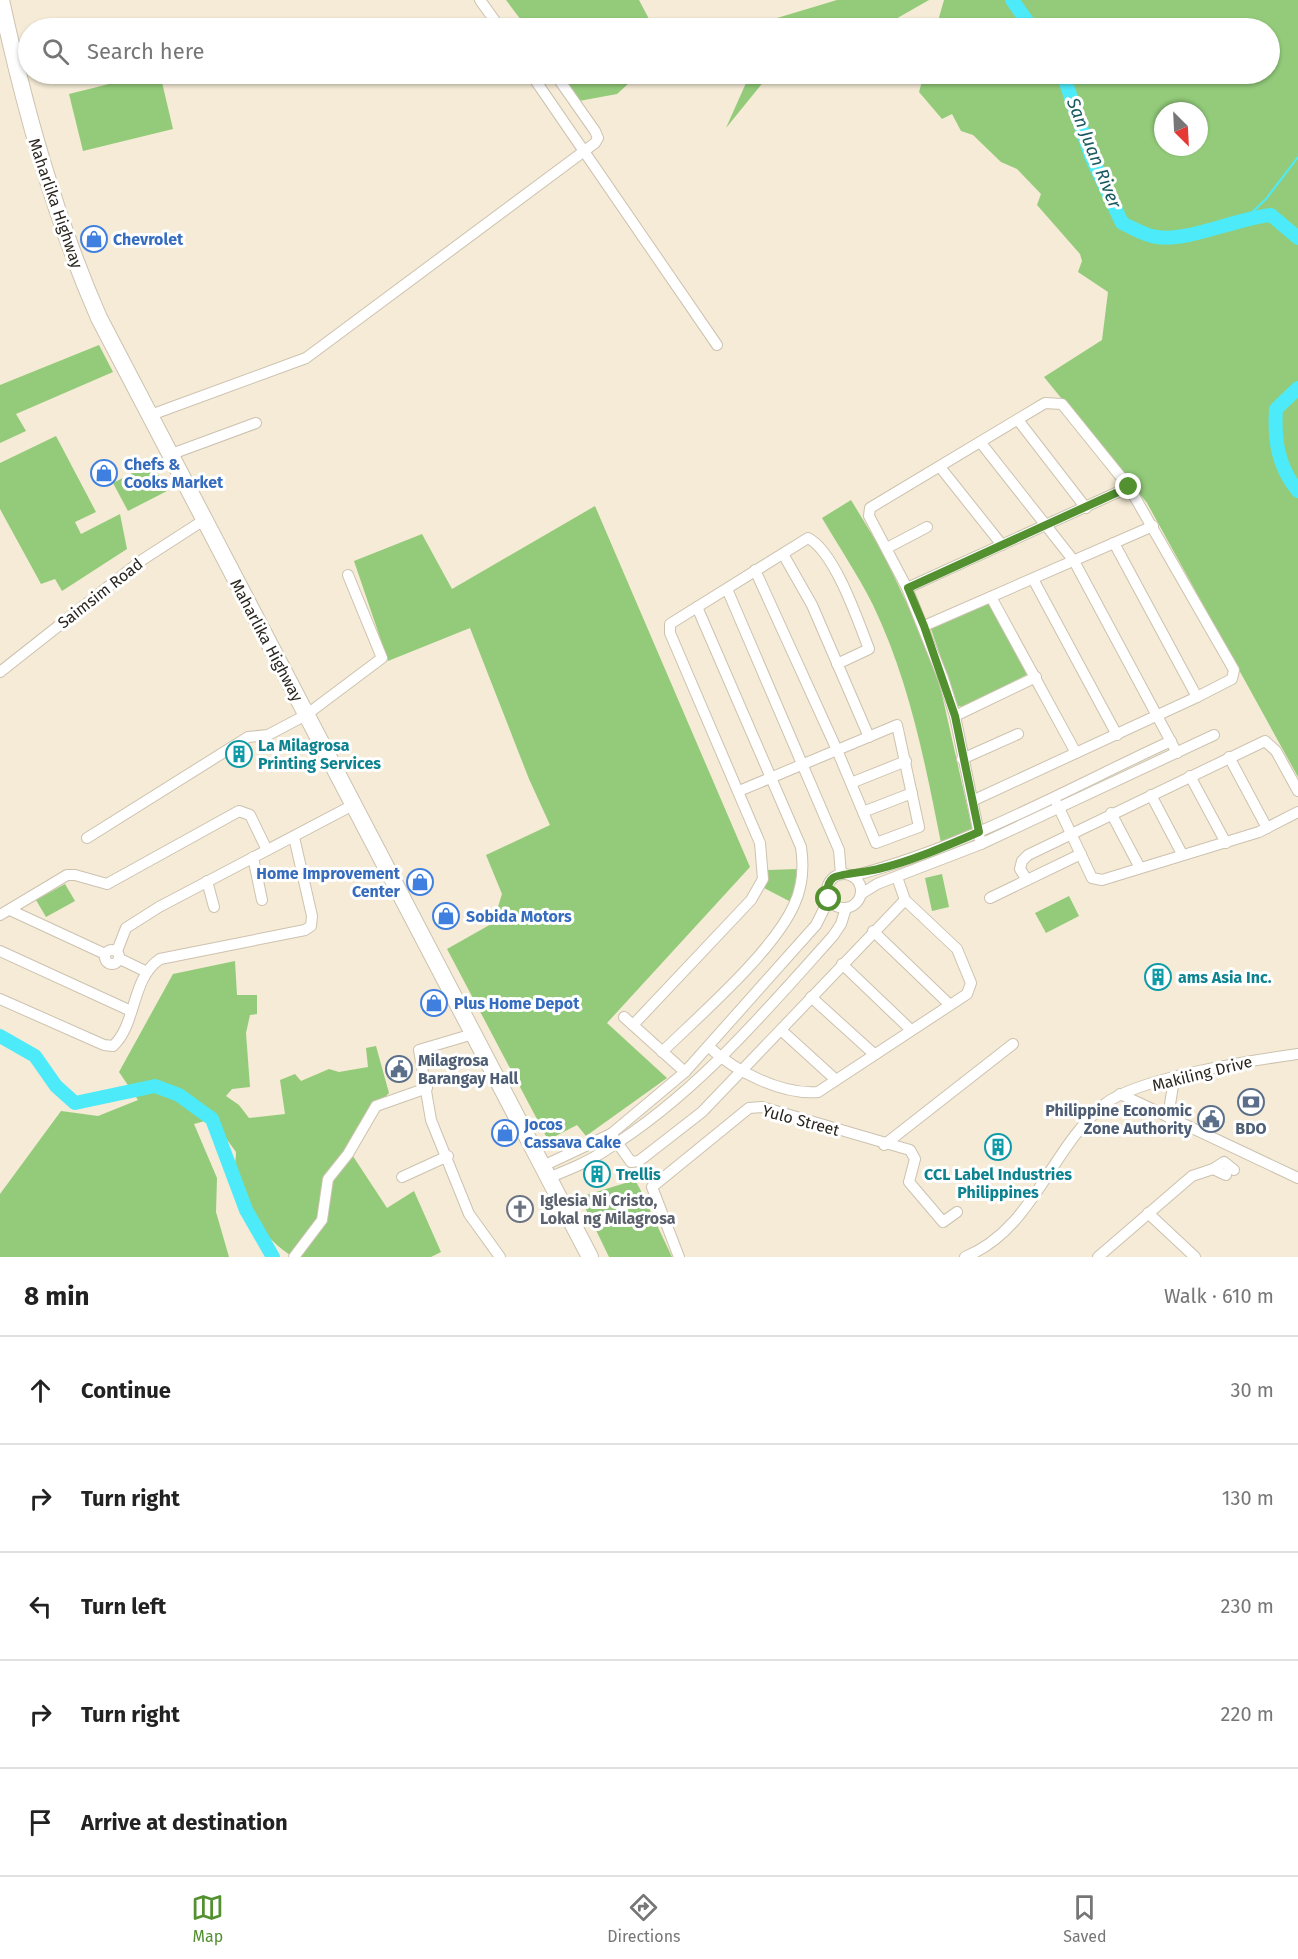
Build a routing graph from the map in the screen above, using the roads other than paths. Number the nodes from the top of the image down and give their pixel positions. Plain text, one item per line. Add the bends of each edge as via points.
1 (1, 0) edge
2 (480, 0) edge
3 (493, 18) edge
4 (18, 78) edge
5 (19, 84) edge
6 (538, 84) edge
7 (562, 84) edge
8 (585, 150) junction
9 (717, 345) dead end
10 (148, 416) junction
11 (1018, 420) junction
12 (256, 423) dead end
13 (981, 443) junction
14 (169, 455) junction
15 (940, 467) junction
16 (1129, 487) junction
17 (1086, 508) junction
18 (204, 520) junction
19 (1045, 526) junction
20 (1153, 526) junction
21 (927, 527) dead end
22 (1114, 543) junction
23 (1002, 545) junction
24 (887, 548) junction
25 (783, 554) junction
26 (1074, 561) junction
27 (755, 570) junction
28 (348, 575) dead end
29 (1033, 579) junction
30 (908, 588) junction
31 (727, 589) junction
32 (991, 597) junction
33 (697, 607) junction
34 (924, 626) junction
35 (837, 664) junction
36 (0, 672) edge
37 (1036, 677) junction
38 (1197, 697) junction
39 (306, 715) junction
40 (955, 716) junction
41 (1158, 716) junction
42 (1018, 734) dead end
43 (1117, 735) junction
44 (1214, 735) dead end
45 (869, 737) junction
46 (1171, 741) junction
47 (837, 750) junction
48 (1076, 753) junction
49 (1177, 753) junction
50 (1229, 757) junction
51 (962, 759) junction
52 (906, 760) junction
53 (803, 764) junction
54 (1190, 776) junction
55 (771, 778) junction
56 (851, 783) junction
57 (739, 791) junction
58 (1298, 791) edge
59 (912, 793) junction
60 (1150, 795) junction
61 (1053, 796) junction
62 (972, 801) junction
63 (353, 805) junction
64 (1059, 808) junction
65 (1298, 812) edge
66 (863, 813) junction
67 (1112, 813) junction
68 (1267, 828) junction
69 (979, 832) junction
70 (1071, 834) junction
71 (294, 837) junction
72 (87, 838) dead end
73 (1226, 843) junction
74 (981, 844) junction
75 (267, 850) junction
76 (1081, 854) junction
77 (1182, 854) junction
78 (253, 857) junction
79 (1140, 868) junction
80 (847, 875) junction
81 (897, 877) junction
82 (1027, 880) junction
83 (207, 881) junction
84 (861, 894) junction
85 (990, 898) dead end
86 (829, 899) junction
87 (262, 900) dead end
88 (904, 900) junction
89 (214, 907) dead end
90 (846, 908) junction
91 (5, 912) edge
92 (873, 931) junction
93 (0, 951) edge
94 (118, 955) junction
95 (842, 964) junction
96 (147, 972) junction
97 (811, 997) junction
98 (0, 999) edge
99 (950, 1005) junction
100 (132, 1011) junction
101 (624, 1017) dead end
102 (633, 1025) junction
103 (781, 1030) junction
104 (911, 1030) junction
105 (473, 1034) junction
106 (1013, 1044) dead end
107 (708, 1047) junction
108 (662, 1052) junction
109 (874, 1054) junction
110 (1298, 1054) edge
111 (721, 1058) junction
112 (684, 1072) junction
113 (741, 1073) junction
114 (1174, 1079) junction
115 (836, 1080) junction
116 (428, 1088) junction
117 (1120, 1094) junction
118 (1168, 1117) junction
119 (614, 1139) junction
120 (884, 1144) junction
121 (448, 1156) junction
122 (545, 1172) junction
123 (1230, 1172) dead end
124 (402, 1177) dead end
125 (1298, 1178) edge
126 (957, 1212) dead end
127 (1149, 1214) junction
128 (498, 1256) edge
129 (294, 1257) edge
130 (590, 1257) edge
131 (679, 1257) edge
132 (965, 1257) edge
133 (1098, 1257) edge
134 (1195, 1257) edge

1 - 4 highway, Maharlika Highway
2 - 3 street
5 - 10 highway, Maharlika Highway via 53,201 99,318
6 - 8 street
7 - 8 street via 598,138
8 - 9 street
8 - 10 street via 306,358
10 - 14 highway, Maharlika Highway
11 - 13 street
11 - 16 street via 1045,403 1062,404
11 - 17 street
12 - 14 street
13 - 15 street
13 - 19 street
14 - 18 highway, Maharlika Highway
15 - 23 street
15 - 24 street via 870,508 869,516
16 - 17 street
16 - 20 street
17 - 19 street
18 - 36 street, Saimsim Road via 142,560
18 - 39 highway, Maharlika Highway
19 - 23 street
19 - 26 street
20 - 22 street
20 - 38 street via 1234,670 1232,679
21 - 24 street
22 - 26 street
22 - 38 street
23 - 30 street
24 - 30 street
25 - 27 street
25 - 35 street via 812,605
25 - 35 street via 808,538 819,544 847,594 869,650
26 - 29 street
26 - 41 street
27 - 31 street
27 - 47 street
28 - 39 street via 382,658
29 - 32 street
29 - 43 street
30 - 34 street
31 - 33 street
31 - 53 street
32 - 34 street
32 - 37 street
33 - 55 street
33 - 57 street via 670,624 670,633
34 - 40 street
35 - 45 street
37 - 40 street
37 - 48 street
38 - 41 street
39 - 63 highway, Maharlika Highway
39 - 72 street via 268,735 252,734
40 - 51 street
41 - 43 street
41 - 46 street
42 - 51 street
43 - 48 street
44 - 49 street
45 - 47 street
45 - 52 street via 897,725
46 - 49 street
46 - 61 street
47 - 53 street
47 - 56 street
48 - 62 street
49 - 64 street
50 - 54 street
50 - 58 street via 1265,741
50 - 68 street
51 - 62 street
52 - 56 street
52 - 59 street
53 - 55 street
53 - 80 street
54 - 60 street
54 - 73 street
55 - 57 street
55 - 108 street via 801,847 802,873 794,907 752,962
56 - 66 street
57 - 102 street via 760,843 763,879 744,907
59 - 66 street
59 - 66 street via 919,827 876,843
60 - 67 street
60 - 77 street
61 - 64 street
61 - 69 street
62 - 69 street
63 - 71 street
63 - 105 highway, Maharlika Highway
64 - 70 street
64 - 74 street
65 - 68 street
67 - 70 street
67 - 79 street
68 - 73 street
69 - 74 street
69 - 80 street via 891,866
70 - 76 street
70 - 82 street via 1022,861 1020,868
71 - 75 street
71 - 96 street via 311,926 165,957
73 - 77 street
74 - 81 street
75 - 78 street
75 - 91 street via 250,815 239,811 107,884 67,875
76 - 79 street via 1092,878 1102,880
76 - 82 street
77 - 79 street
78 - 83 street
78 - 87 street
80 - 84 street via 860,884
80 - 86 street via 831,879 826,889
81 - 84 street
81 - 88 street
82 - 85 street
83 - 89 street
83 - 94 street via 126,928
84 - 90 street via 856,903
86 - 90 street
86 - 107 street via 816,925
88 - 92 street
88 - 99 street via 957,949 971,990
90 - 111 street via 833,936
91 - 94 street via 105,954 109,950
92 - 95 street
92 - 99 street
93 - 100 street
94 - 96 street
95 - 97 street
95 - 104 street
96 - 100 street
97 - 103 street
97 - 109 street
98 - 100 street via 108,1047 117,1042
99 - 104 street
101 - 102 street
102 - 108 street
103 - 113 street
103 - 115 street
104 - 109 street
105 - 116 street via 419,1050
105 - 122 highway, Maharlika Highway
106 - 120 street
107 - 111 street
107 - 112 street
108 - 112 street
109 - 115 street
110 - 114 street, Makiling Drive via 1256,1059
111 - 113 street
111 - 119 street via 693,1084
112 - 119 street
113 - 115 street via 804,1093 818,1092
113 - 119 street via 702,1112 639,1161 631,1162
114 - 117 street, Makiling Drive
114 - 118 street
116 - 121 street via 431,1119
116 - 129 street via 376,1106 328,1179 322,1220
117 - 118 street
117 - 132 street, Makiling Drive via 1077,1132 1022,1214 986,1247
118 - 125 street
119 - 122 street
120 - 126 street, Yulo Street via 910,1150 915,1159 909,1182 943,1222
120 - 131 street, Yulo Street via 762,1107 749,1108 652,1187
121 - 124 street
121 - 128 street via 469,1215
122 - 130 highway, Maharlika Highway
123 - 127 street via 1213,1169 1192,1176
127 - 133 street
127 - 134 street

